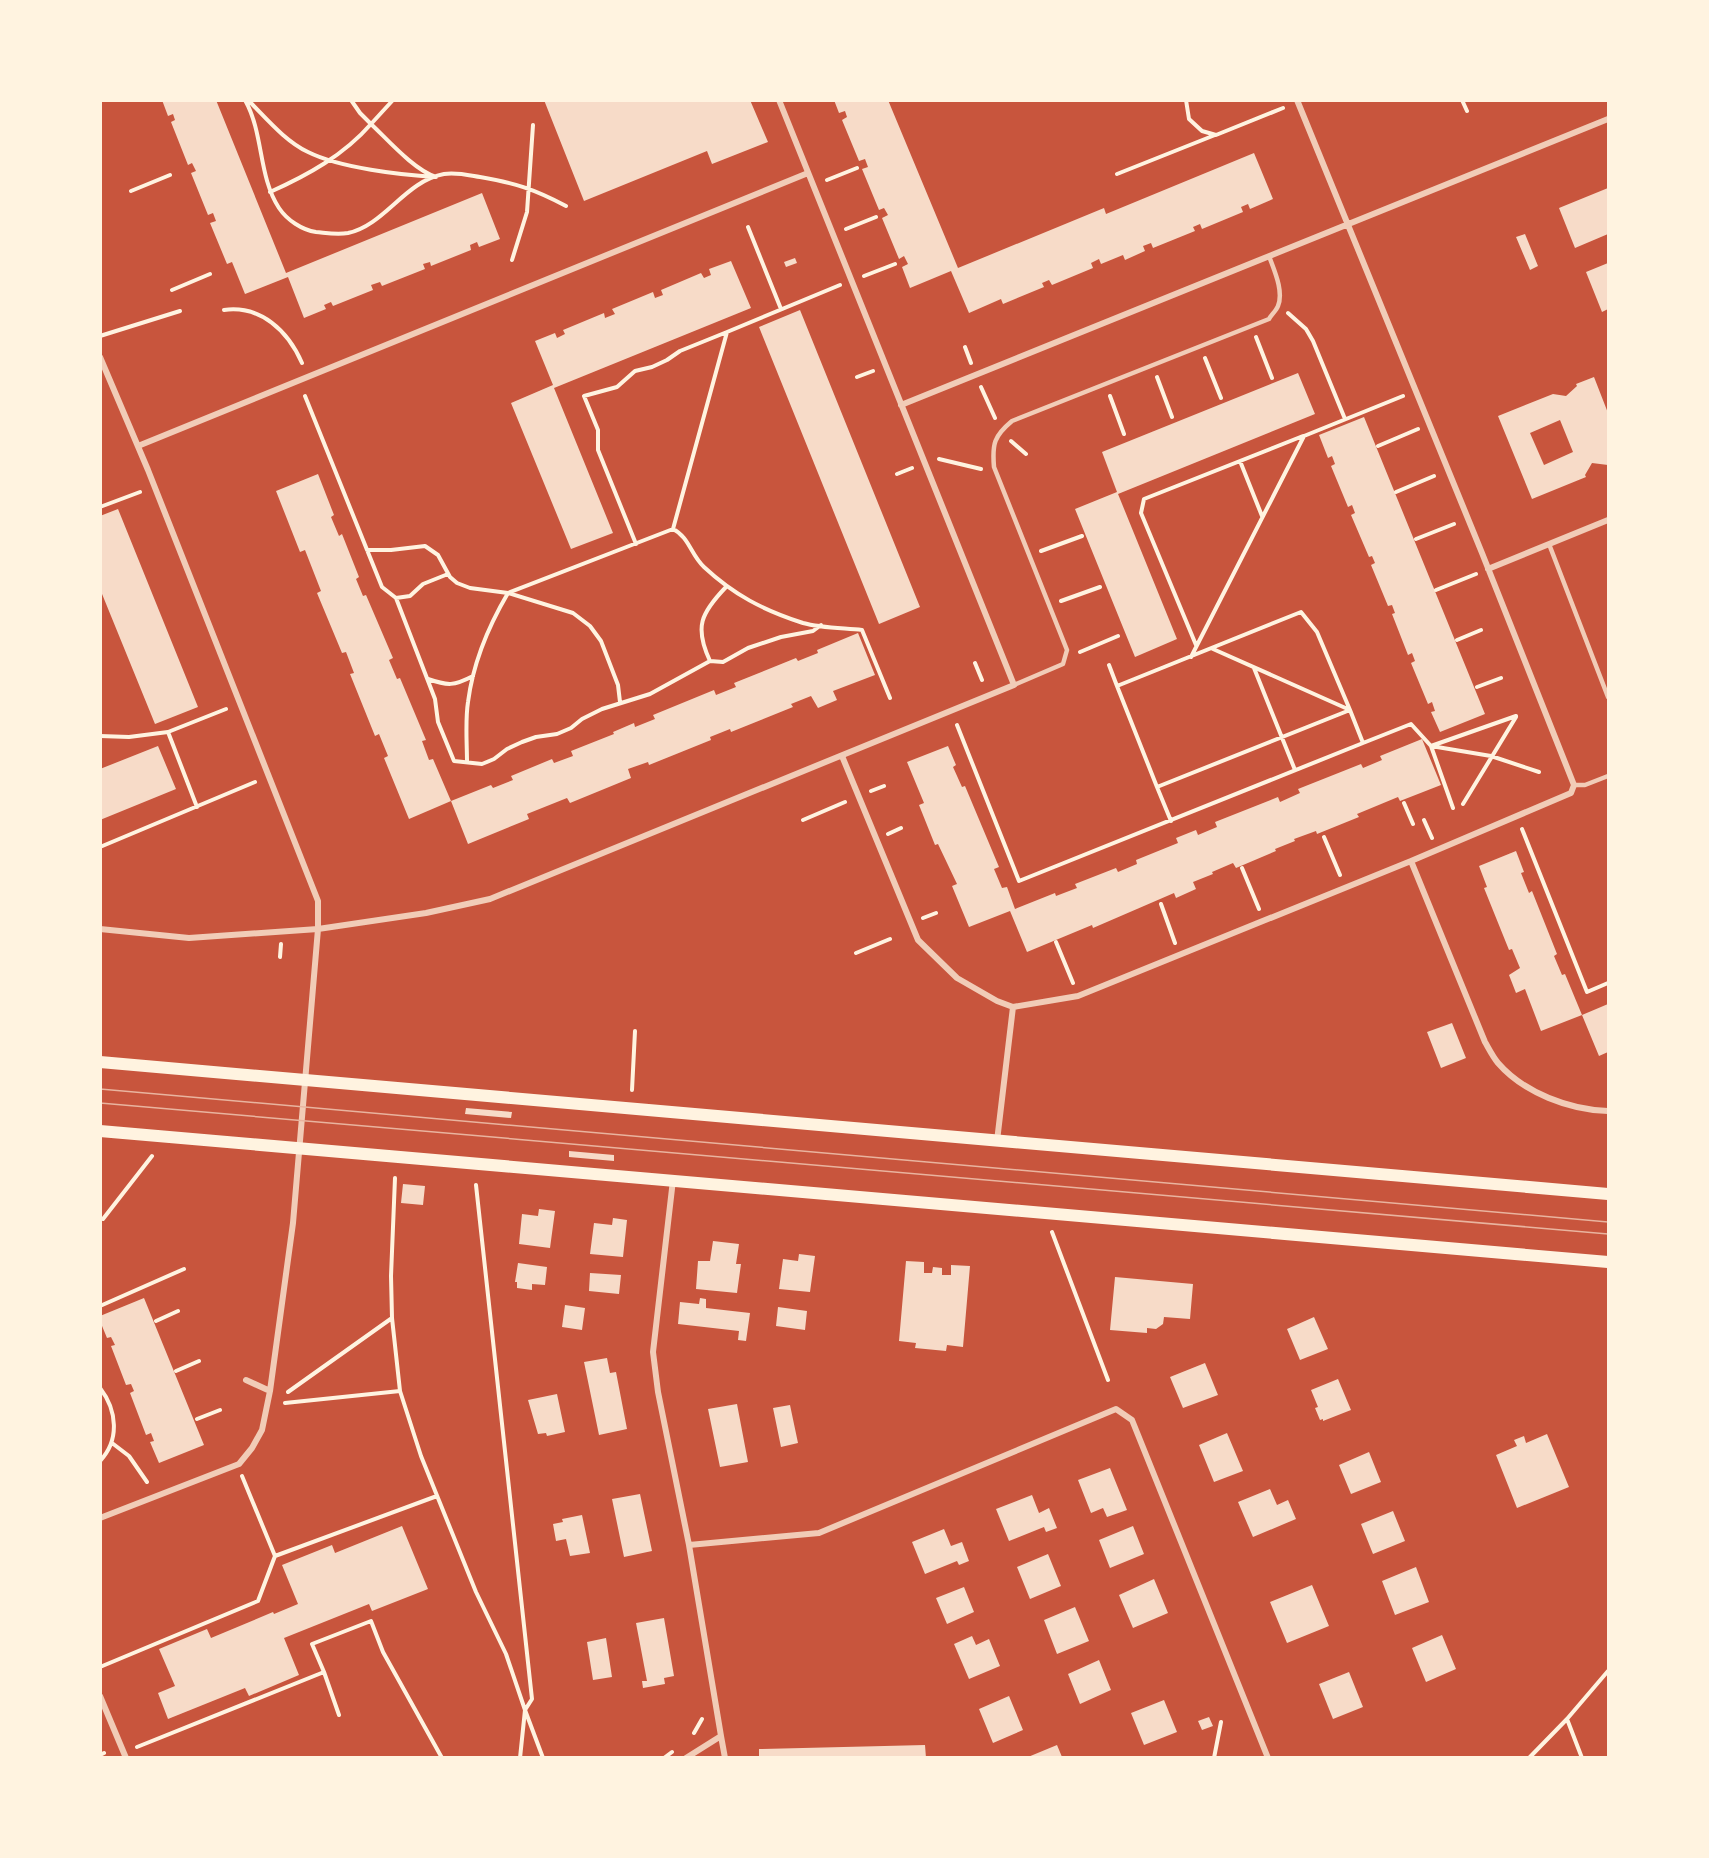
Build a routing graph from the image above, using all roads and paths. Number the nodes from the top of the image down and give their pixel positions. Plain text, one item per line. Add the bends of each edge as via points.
1 (247, 100) edge
2 (351, 100) edge
3 (393, 100) edge
4 (778, 100) edge
5 (1186, 100) edge
6 (1297, 100) edge
7 (1462, 100) edge
8 (1282, 108) dead end
9 (1467, 111) dead end
10 (1608, 119) edge
11 (371, 124) junction
12 (533, 125) dead end
13 (1216, 135) junction
14 (331, 160) junction
15 (857, 168) dead end
16 (808, 173) junction
17 (1117, 174) dead end
18 (170, 175) dead end
19 (436, 177) junction
20 (813, 186) junction
21 (528, 188) junction
22 (131, 191) dead end
23 (270, 192) junction
24 (566, 206) dead end
25 (876, 217) dead end
26 (1348, 224) junction
27 (748, 227) dead end
28 (833, 234) junction
29 (1269, 256) junction
30 (512, 260) dead end
31 (895, 264) dead end
32 (210, 274) dead end
33 (851, 281) junction
34 (172, 290) dead end
35 (1278, 306) junction
36 (781, 309) junction
37 (224, 310) dead end
38 (180, 311) dead end
39 (1252, 326) junction
40 (728, 332) junction
41 (100, 336) edge
42 (1201, 346) junction
43 (100, 357) edge
44 (1153, 365) junction
45 (308, 378) junction
46 (1272, 378) dead end
47 (1105, 384) junction
48 (1416, 390) junction
49 (305, 396) dead end
50 (1221, 398) dead end
51 (901, 405) junction
52 (1172, 417) dead end
53 (1346, 419) junction
54 (1430, 425) junction
55 (1124, 434) dead end
56 (1304, 436) junction
57 (138, 446) junction
58 (1378, 446) dead end
59 (1240, 461) junction
60 (926, 463) junction
61 (994, 467) junction
62 (913, 468) dead end
63 (1449, 470) junction
64 (897, 474) dead end
65 (140, 492) dead end
66 (1396, 492) dead end
67 (100, 507) edge
68 (1262, 517) junction
69 (1468, 519) junction
70 (1608, 520) edge
71 (673, 529) junction
72 (1082, 536) dead end
73 (1416, 539) dead end
74 (636, 544) junction
75 (1549, 544) junction
76 (367, 550) junction
77 (1030, 556) junction
78 (1488, 569) junction
79 (448, 574) junction
80 (726, 587) junction
81 (1100, 587) dead end
82 (1436, 590) dead end
83 (508, 594) junction
84 (396, 598) junction
85 (1049, 605) junction
86 (821, 625) junction
87 (1481, 630) dead end
88 (1118, 636) dead end
89 (1457, 640) dead end
90 (1196, 646) junction
91 (1212, 648) junction
92 (1069, 656) dead end
93 (1190, 657) junction
94 (710, 661) junction
95 (975, 663) dead end
96 (1109, 665) dead end
97 (1253, 667) junction
98 (474, 676) junction
99 (1500, 678) dead end
100 (428, 679) junction
101 (982, 680) dead end
102 (1014, 685) junction
103 (1118, 686) junction
104 (1477, 687) dead end
105 (1608, 697) edge
106 (890, 698) dead end
107 (620, 702) junction
108 (227, 708) dead end
109 (1350, 710) junction
110 (957, 725) dead end
111 (168, 732) junction
112 (100, 736) edge
113 (1282, 737) junction
114 (1363, 742) junction
115 (1431, 746) junction
116 (842, 756) junction
117 (1491, 756) junction
118 (467, 762) junction
119 (1295, 770) junction
120 (1539, 772) dead end
121 (1608, 776) edge
122 (256, 782) dead end
123 (1574, 785) junction
124 (884, 786) dead end
125 (1157, 787) junction
126 (870, 792) dead end
127 (849, 801) dead end
128 (1404, 803) dead end
129 (1463, 804) dead end
130 (197, 807) junction
131 (1453, 808) dead end
132 (1517, 817) junction
133 (803, 820) dead end
134 (1171, 821) junction
135 (1413, 824) dead end
136 (1324, 837) dead end
137 (100, 847) edge
138 (1411, 861) junction
139 (1242, 868) dead end
140 (1345, 887) junction
141 (1161, 904) dead end
142 (936, 913) dead end
143 (923, 918) dead end
144 (1263, 920) junction
145 (100, 929) edge
146 (318, 929) junction
147 (890, 939) dead end
148 (1056, 942) dead end
149 (856, 953) dead end
150 (1180, 954) junction
151 (1608, 983) edge
152 (1078, 996) junction
153 (1013, 1007) junction
154 (635, 1031) dead end
155 (100, 1062) edge
156 (305, 1080) junction
157 (632, 1090) dead end
158 (1608, 1110) edge
159 (100, 1131) edge
160 (997, 1142) junction
161 (299, 1148) junction
162 (152, 1156) dead end
163 (395, 1178) dead end
164 (673, 1180) junction
165 (476, 1185) dead end
166 (1608, 1194) edge
167 (103, 1218) dead end
168 (1052, 1233) dead end
169 (1608, 1263) edge
170 (184, 1269) dead end
171 (100, 1306) edge
172 (178, 1311) dead end
173 (392, 1318) junction
174 (156, 1321) dead end
175 (199, 1361) dead end
176 (176, 1371) dead end
177 (246, 1380) dead end
178 (1108, 1380) dead end
179 (100, 1389) edge
180 (270, 1391) junction
181 (400, 1391) junction
182 (288, 1392) dead end
183 (285, 1403) dead end
184 (220, 1410) dead end
185 (196, 1419) dead end
186 (112, 1443) junction
187 (100, 1461) edge
188 (243, 1478) dead end
189 (147, 1482) dead end
190 (437, 1496) junction
191 (100, 1518) edge
192 (689, 1545) junction
193 (275, 1556) junction
194 (100, 1667) edge
195 (1608, 1671) edge
196 (324, 1672) junction
197 (100, 1696) edge
198 (525, 1710) junction
199 (339, 1715) dead end
200 (1567, 1719) junction
201 (1221, 1722) dead end
202 (721, 1736) junction
203 (125, 1755) edge
204 (442, 1758) edge
205 (520, 1758) edge
206 (543, 1758) edge
207 (686, 1758) edge
208 (725, 1758) edge
209 (1214, 1758) edge
210 (1268, 1758) edge
211 (1529, 1758) edge
212 (1582, 1758) edge

1 - 14 path via 291,141
1 - 23 path
2 - 11 path
3 - 11 path
4 - 16 street
5 - 13 path via 1189,119 1202,131
6 - 26 street
7 - 9 path
8 - 13 path
10 - 26 street
11 - 14 path via 358,140
11 - 19 path via 405,156
12 - 21 path
13 - 17 path
14 - 19 path via 378,171
14 - 23 path
15 - 20 path
16 - 20 street
16 - 45 street
18 - 22 path
19 - 21 path via 461,174
19 - 23 path via 399,199 368,225 349,233 310,231 294,223 280,210
20 - 28 street
21 - 24 path
21 - 30 path via 527,212
25 - 28 path
26 - 29 street
26 - 48 street
27 - 36 path
28 - 33 street
29 - 35 lane via 1277,276
29 - 51 street
31 - 33 path
32 - 34 path
33 - 36 path
33 - 51 street
35 - 39 lane via 1269,319
35 - 53 path via 1306,329
36 - 40 path
37 - 45 path via 237,308 264,316 296,348
38 - 41 path
39 - 42 lane
39 - 46 path
40 - 71 path
40 - 74 path via 635,371 617,387 584,396 598,430 598,450
42 - 44 lane
42 - 50 path
43 - 57 street
44 - 47 lane
44 - 52 path
45 - 57 street
47 - 55 path
47 - 61 lane via 1012,421 992,449
48 - 53 path
48 - 54 street
49 - 76 path
51 - 60 street
53 - 56 path
54 - 58 path
54 - 63 street
56 - 59 path
56 - 68 path
57 - 146 street via 318,901
59 - 68 path
59 - 90 path via 1144,499 1141,513
60 - 61 path via 936,459 981,469
60 - 102 street
61 - 77 lane
62 - 64 path
63 - 66 path
63 - 69 street
65 - 67 path
68 - 90 path
69 - 73 path
69 - 78 street
70 - 75 street
71 - 74 path
71 - 80 path via 683,534 699,563
72 - 77 path
74 - 83 path
75 - 78 street
75 - 105 lane
76 - 79 path via 424,546 438,555
76 - 84 path via 382,587
77 - 85 lane
78 - 82 path
78 - 123 street
79 - 83 path via 470,588
79 - 84 path via 423,584 410,596
80 - 86 path via 751,602 804,623
80 - 94 path via 703,618 700,636
81 - 85 path
83 - 98 path via 480,648
83 - 107 path via 573,613 590,626 612,667
84 - 100 path
85 - 102 lane via 1067,650 1063,664
86 - 94 path via 813,631 748,648 723,662
86 - 106 path via 862,630
87 - 89 path
88 - 92 path
90 - 93 path
91 - 93 path
91 - 97 path
91 - 109 path via 1301,612 1317,632
93 - 103 path
94 - 107 path via 650,694
95 - 101 path
96 - 103 path
97 - 109 path
97 - 113 path
98 - 100 path via 447,685
98 - 118 path via 468,702
99 - 104 path
100 - 118 path via 438,722 454,761
102 - 116 street
103 - 125 path
107 - 118 path via 557,734 522,742 495,759 482,764
108 - 111 path
109 - 113 path
109 - 114 path
110 - 134 path via 1019,881
111 - 112 path
111 - 130 path
113 - 119 path
113 - 125 path
114 - 115 path via 1411,724
114 - 119 path
115 - 117 path
115 - 117 path via 1516,716
115 - 131 path
116 - 146 street via 490,899
116 - 153 street via 918,940 957,978
117 - 120 path
117 - 129 path
119 - 134 path
121 - 123 lane
122 - 130 path
123 - 132 street via 1571,793
124 - 126 path
125 - 134 path
127 - 133 path
128 - 135 path
130 - 137 path
132 - 138 street
132 - 151 path via 1587,992
136 - 140 path
138 - 140 street
138 - 158 street via 1485,1042 1497,1062 1515,1079 1542,1095 1587,1110
139 - 144 path
140 - 144 street
141 - 150 path
142 - 143 path
144 - 150 street
145 - 146 street via 189,938
146 - 156 street
147 - 149 path
148 - 152 path
150 - 152 street
152 - 153 street
153 - 160 street
154 - 157 path
155 - 156 main road
156 - 160 main road
156 - 161 street
159 - 161 main road
160 - 166 main road
161 - 164 main road
161 - 180 street via 289,1260
162 - 167 path
163 - 173 path
164 - 169 main road
164 - 192 street via 652,1352
165 - 198 path via 532,1699
168 - 178 path
170 - 171 path
172 - 174 path
173 - 181 path
173 - 182 path
175 - 176 path
177 - 180 street
179 - 186 path via 111,1406 115,1425
180 - 191 street via 262,1430 239,1464
181 - 183 path
181 - 190 path
184 - 185 path
186 - 187 path
186 - 189 path via 129,1456
188 - 193 path
190 - 193 path
190 - 198 path via 506,1654
192 - 202 street
192 - 210 street via 819,1533 1116,1409 1132,1420
193 - 194 path via 258,1600
195 - 200 path
196 - 199 path
196 - 203 path
196 - 204 path via 312,1644 371,1621 383,1652
197 - 203 street
198 - 205 path
198 - 206 path
200 - 211 path
200 - 212 path
201 - 209 path
202 - 207 street
202 - 208 street

